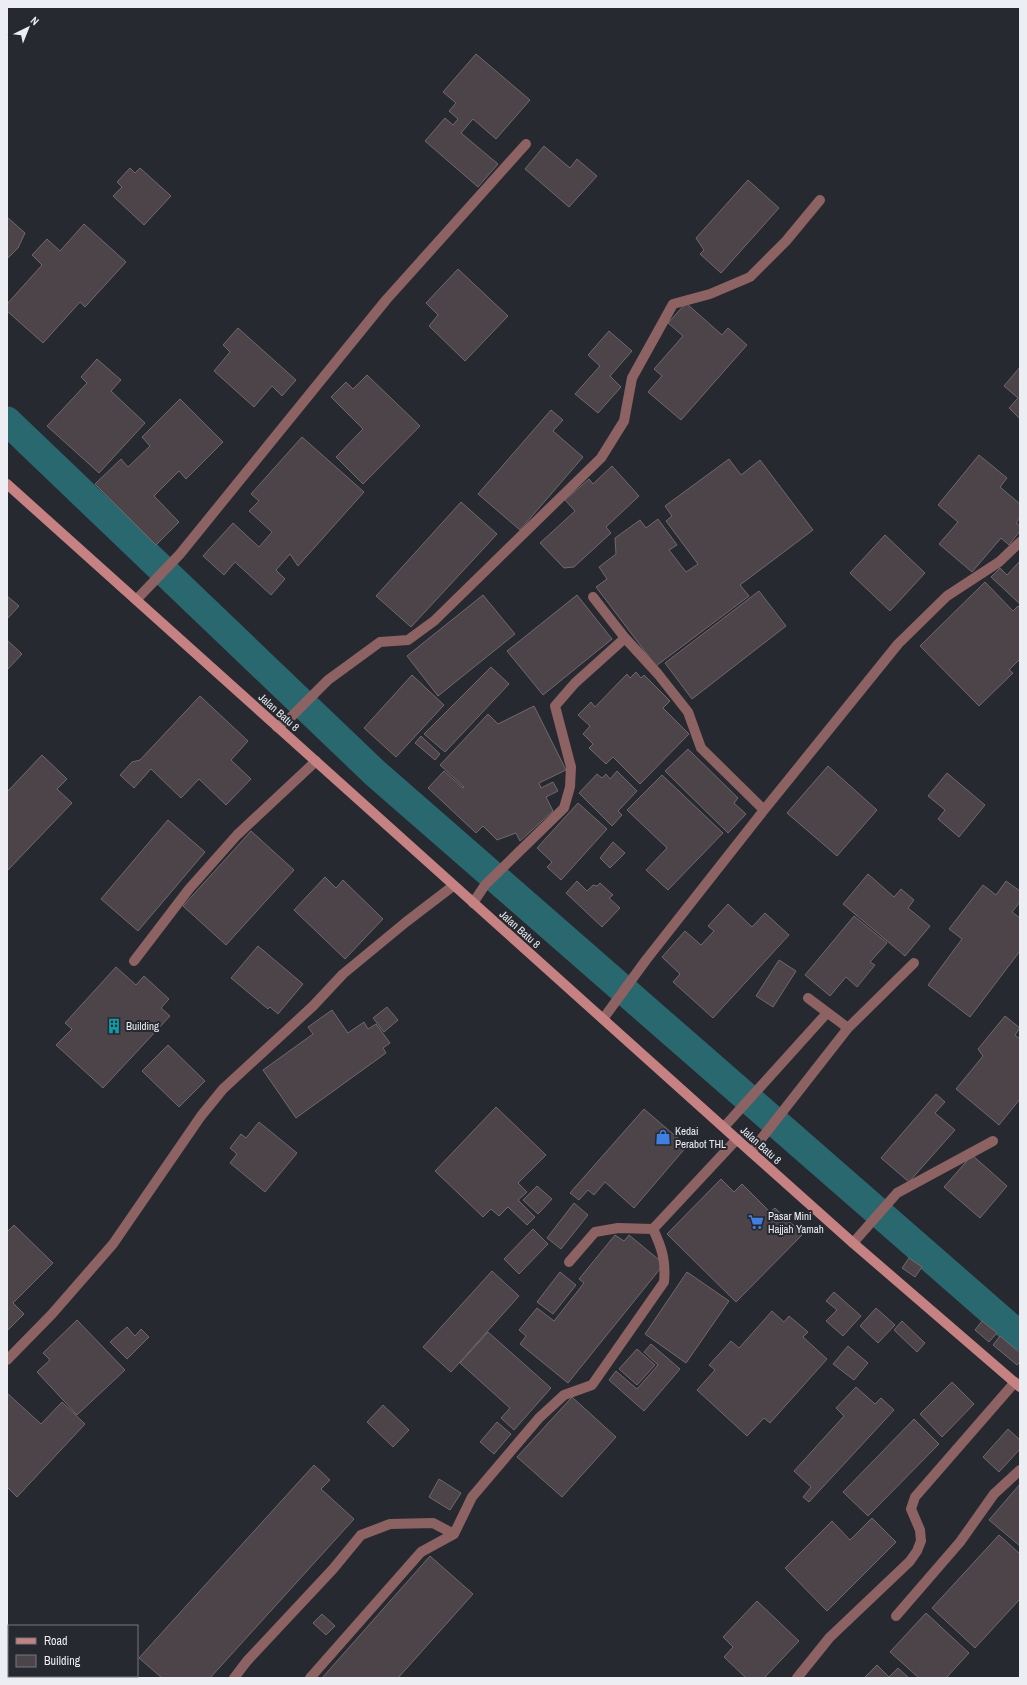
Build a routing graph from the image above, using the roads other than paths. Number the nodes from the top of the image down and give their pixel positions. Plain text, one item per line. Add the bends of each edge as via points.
1 (526, 144) dead end
2 (820, 200) dead end
3 (8, 486) edge
4 (1020, 542) edge
5 (593, 597) dead end
6 (136, 600) junction
7 (625, 638) junction
8 (277, 727) junction
9 (316, 761) junction
10 (764, 810) junction
11 (453, 886) junction
12 (473, 903) junction
13 (134, 961) dead end
14 (914, 963) dead end
15 (808, 998) dead end
16 (828, 1013) junction
17 (603, 1019) junction
18 (848, 1028) junction
19 (724, 1127) junction
20 (737, 1139) junction
21 (993, 1141) dead end
22 (751, 1152) junction
23 (653, 1229) junction
24 (853, 1243) junction
25 (569, 1262) dead end
26 (7, 1360) edge
27 (1017, 1384) edge
28 (1020, 1470) edge
29 (454, 1534) junction
30 (896, 1616) dead end
31 (234, 1678) edge
32 (310, 1678) edge
33 (797, 1678) edge

1 - 6 street via 386,300 180,554
2 - 8 street via 786,241 750,277 710,294 673,304 632,378 624,421 596,464 434,621 408,640 380,642 328,680 292,717
3 - 6 street, Jalan Batu 8
4 - 10 street via 999,562 947,596 898,644
5 - 7 street
6 - 8 street, Jalan Batu 8
7 - 10 street via 688,712 701,748
7 - 12 street via 575,683 555,706 571,767 570,787 564,808 486,885
8 - 9 street, Jalan Batu 8
9 - 11 street, Jalan Batu 8
9 - 13 street via 236,835 189,889
10 - 17 street
11 - 12 street, Jalan Batu 8
11 - 26 street via 343,974 307,1012 223,1089 201,1116 113,1244 52,1314
12 - 17 street, Jalan Batu 8
14 - 18 street
15 - 16 street
16 - 18 street
16 - 19 street
17 - 19 street, Jalan Batu 8
18 - 22 street
19 - 20 street, Jalan Batu 8
20 - 22 street, Jalan Batu 8
20 - 23 street
21 - 24 street via 897,1193
22 - 24 street, Jalan Batu 8
23 - 25 street via 618,1228 595,1232
23 - 29 street via 666,1264 664,1282 592,1385 564,1395 539,1418 472,1497
24 - 27 street, Jalan Batu 8
27 - 33 street via 915,1497 911,1509 920,1530 921,1541 910,1561 830,1637
28 - 30 street via 994,1494 960,1542
29 - 31 street via 433,1524 390,1524 361,1535
29 - 32 street via 421,1552

